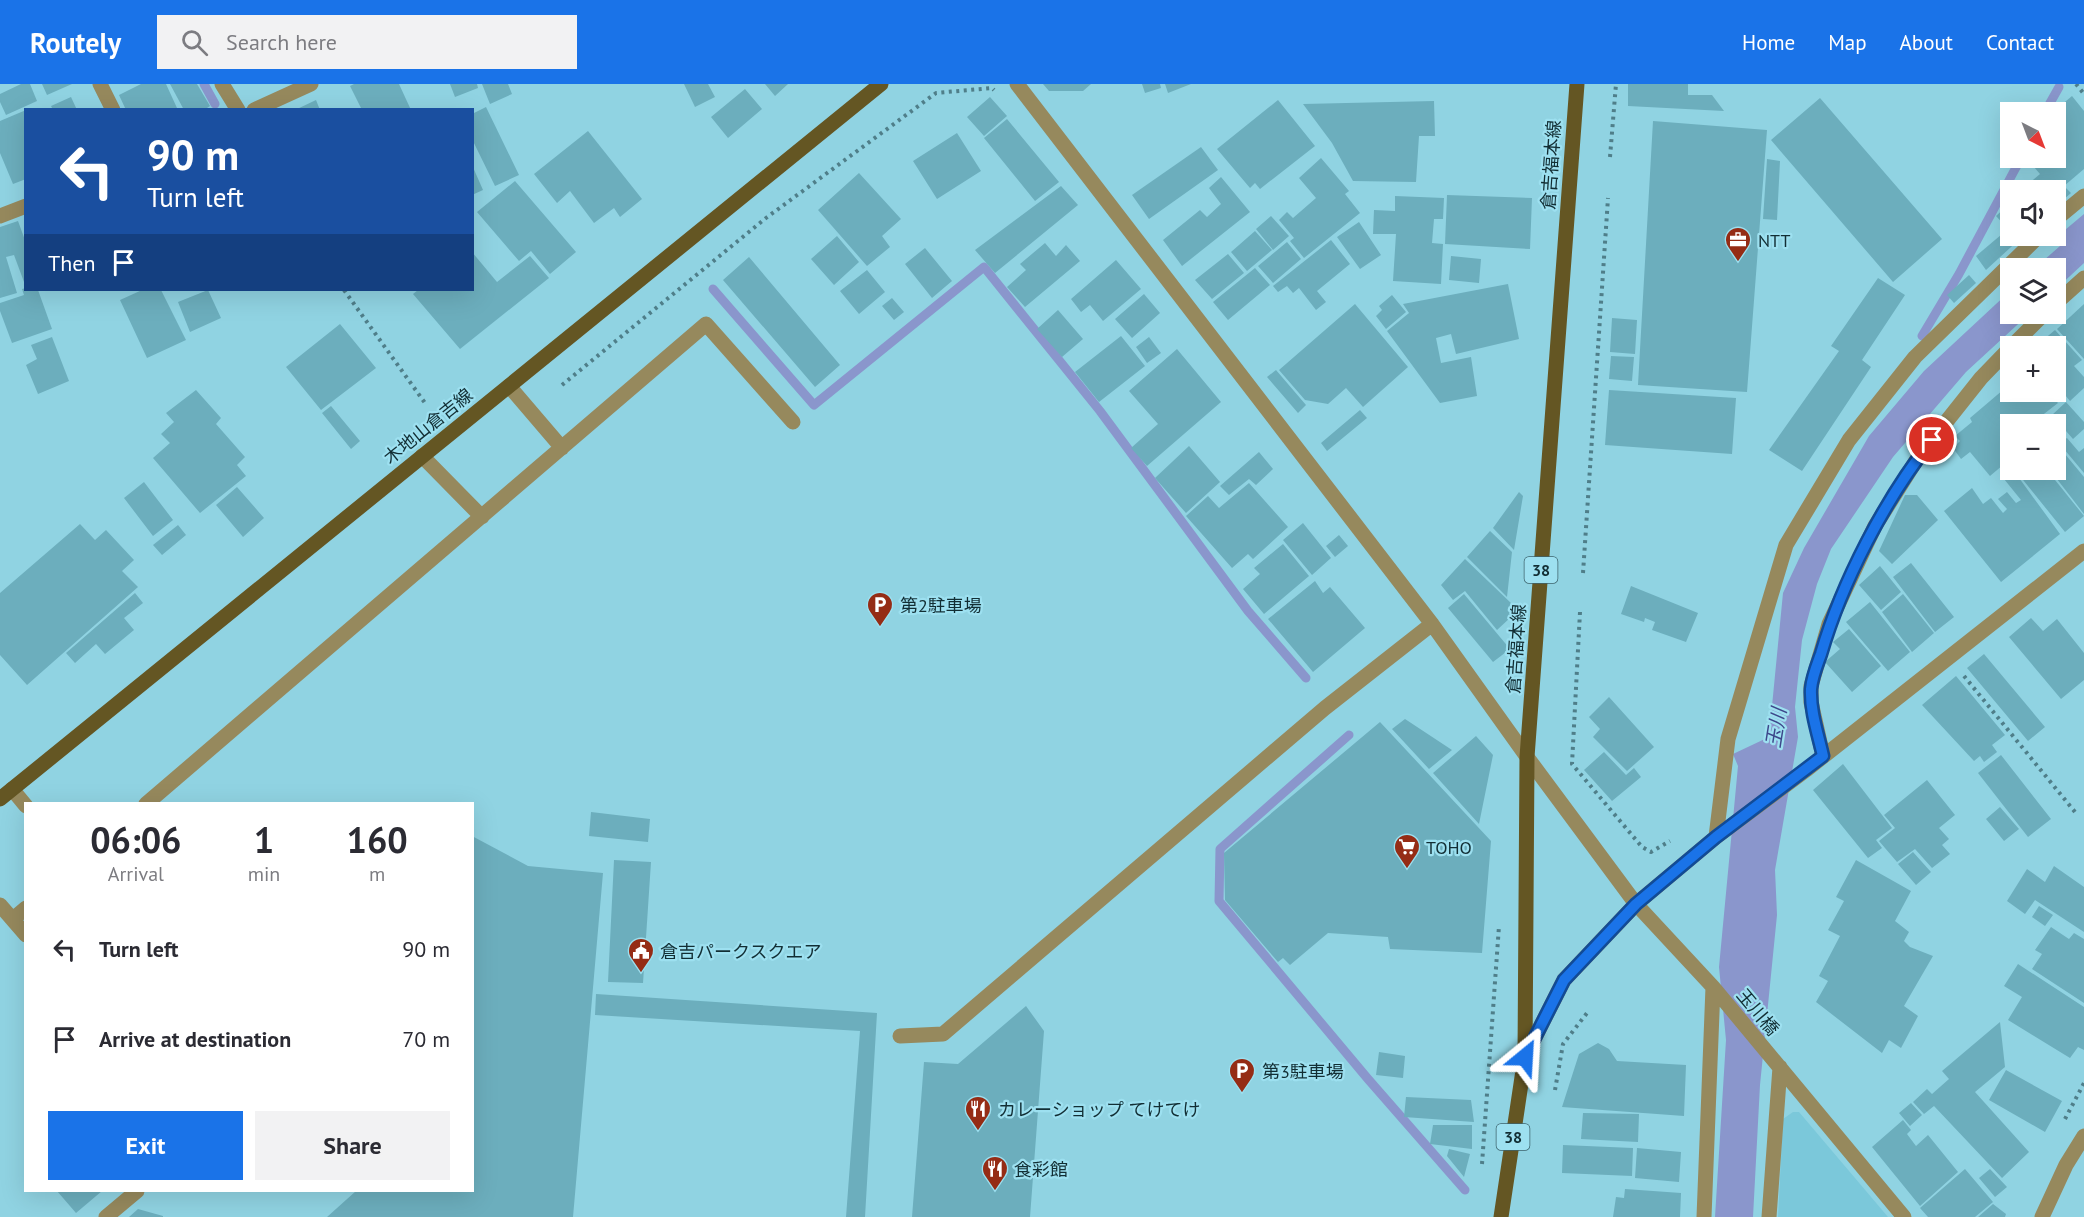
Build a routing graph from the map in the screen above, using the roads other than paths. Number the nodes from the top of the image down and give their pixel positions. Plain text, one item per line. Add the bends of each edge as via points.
1 (100, 84) edge
2 (222, 84) edge
3 (311, 84) edge
4 (881, 84) edge
5 (1017, 84) edge
6 (1577, 84) edge
7 (112, 108) edge
8 (237, 108) edge
9 (258, 108) edge
10 (2084, 196) edge
11 (24, 207) edge
12 (2066, 211) edge
13 (0, 216) edge
14 (2029, 246) edge
15 (2084, 278) edge
16 (2066, 294) edge
17 (2034, 324) edge
18 (2022, 336) edge
19 (2000, 358) edge
20 (509, 386) junction
21 (794, 422) dead end
22 (562, 448) junction
23 (422, 456) junction
24 (482, 517) junction
25 (2084, 551) edge
26 (1432, 624) junction
27 (1823, 756) junction
28 (1527, 758) junction
29 (6, 794) edge
30 (149, 802) edge
31 (24, 805) edge
32 (1720, 834) junction
33 (1636, 904) junction
34 (0, 905) edge
35 (24, 910) edge
36 (13, 919) junction
37 (24, 933) edge
38 (1715, 990) junction
39 (900, 1036) dead end
40 (1525, 1057) junction
41 (1775, 1062) junction
42 (2084, 1136) edge
43 (136, 1192) edge
44 (106, 1217) edge
45 (1501, 1217) edge
46 (1704, 1217) edge
47 (1769, 1217) edge
48 (1904, 1217) edge
49 (2042, 1217) edge

1 - 7 street
2 - 8 street
3 - 9 street
4 - 20 main road, 木地山倉吉線
5 - 26 street, 玉川橋
6 - 28 main road, 倉吉福本線 / 38
10 - 12 street
11 - 13 street
14 - 32 street via 1915,357 1849,440 1786,544 1728,739
15 - 16 street
17 - 18 street
19 - 27 street via 1919,456 1875,526 1829,624 1811,686
20 - 22 street
20 - 23 main road, 木地山倉吉線
21 - 22 street via 706,324
22 - 24 street
23 - 24 street
23 - 29 main road, 木地山倉吉線
24 - 30 street
25 - 27 street
26 - 28 street, 玉川橋
26 - 39 street via 1325,708 943,1034
27 - 32 street
28 - 33 street, 玉川橋
28 - 40 main road, 倉吉福本線 / 38
29 - 31 street
32 - 33 street
33 - 38 street, 玉川橋
33 - 40 street via 1564,980
34 - 36 street
35 - 36 street
36 - 37 street
38 - 41 street, 玉川橋
38 - 46 street
40 - 45 main road, 倉吉福本線 / 38
41 - 47 street
41 - 48 street, 玉川橋
42 - 49 street
43 - 44 street

